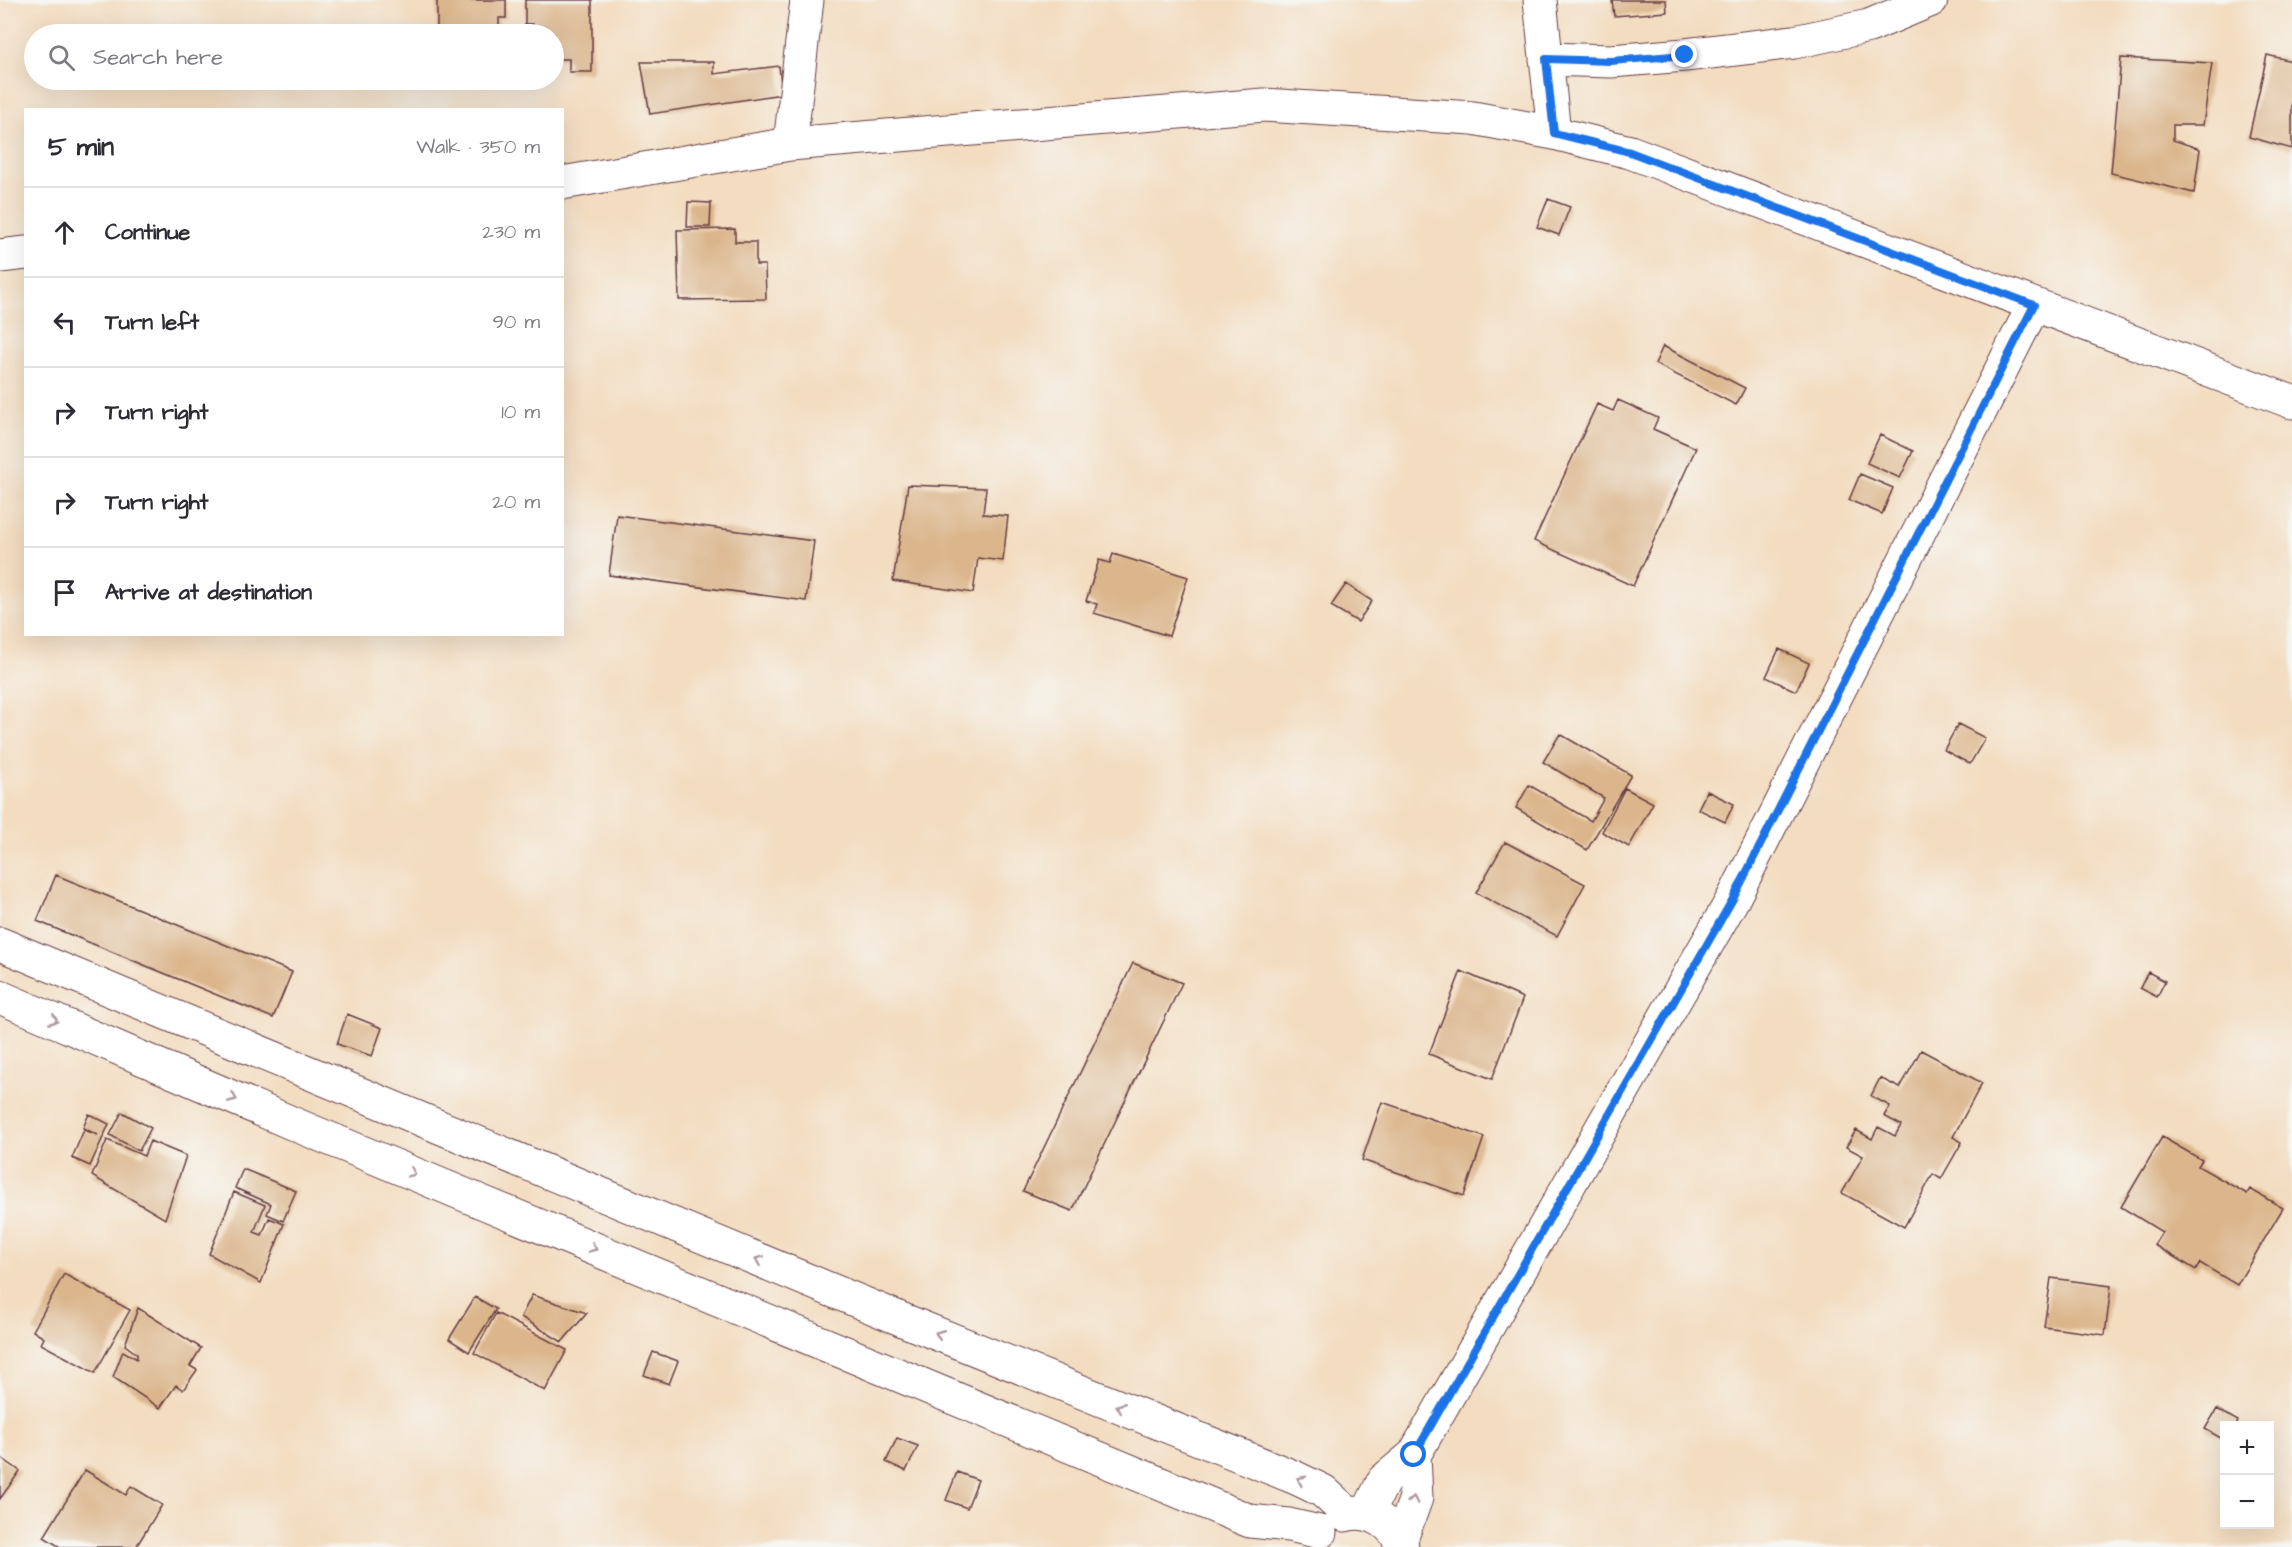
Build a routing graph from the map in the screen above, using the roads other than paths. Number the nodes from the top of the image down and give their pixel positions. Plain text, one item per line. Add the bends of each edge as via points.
1 (807, 0) edge
2 (1540, 0) edge
3 (1931, 0) edge
4 (1546, 59) junction
5 (1554, 133) junction
6 (790, 144) junction
7 (564, 183) edge
8 (24, 253) edge
9 (0, 256) edge
10 (2034, 305) junction
11 (2292, 402) edge
12 (0, 944) edge
13 (0, 997) edge
14 (1414, 1455) junction
15 (1358, 1514) junction
16 (1257, 1534) edge
17 (1317, 1539) edge
18 (1401, 1544) edge

1 - 6 street
2 - 4 street
3 - 4 street via 1869,26 1794,42 1611,61
4 - 5 street
5 - 6 street via 1473,118 1264,105
5 - 10 street via 1630,152
6 - 7 street
8 - 9 street
10 - 11 street
10 - 14 street via 1734,897
15 -> 12 street via 1296,1478 908,1322
13 -> 16 street
14 - 15 street via 1384,1480
18 -> 14 street via 1416,1498
15 - 17 street via 1333,1520
15 - 18 street via 1381,1520 1393,1529
16 - 17 street via 1289,1524

